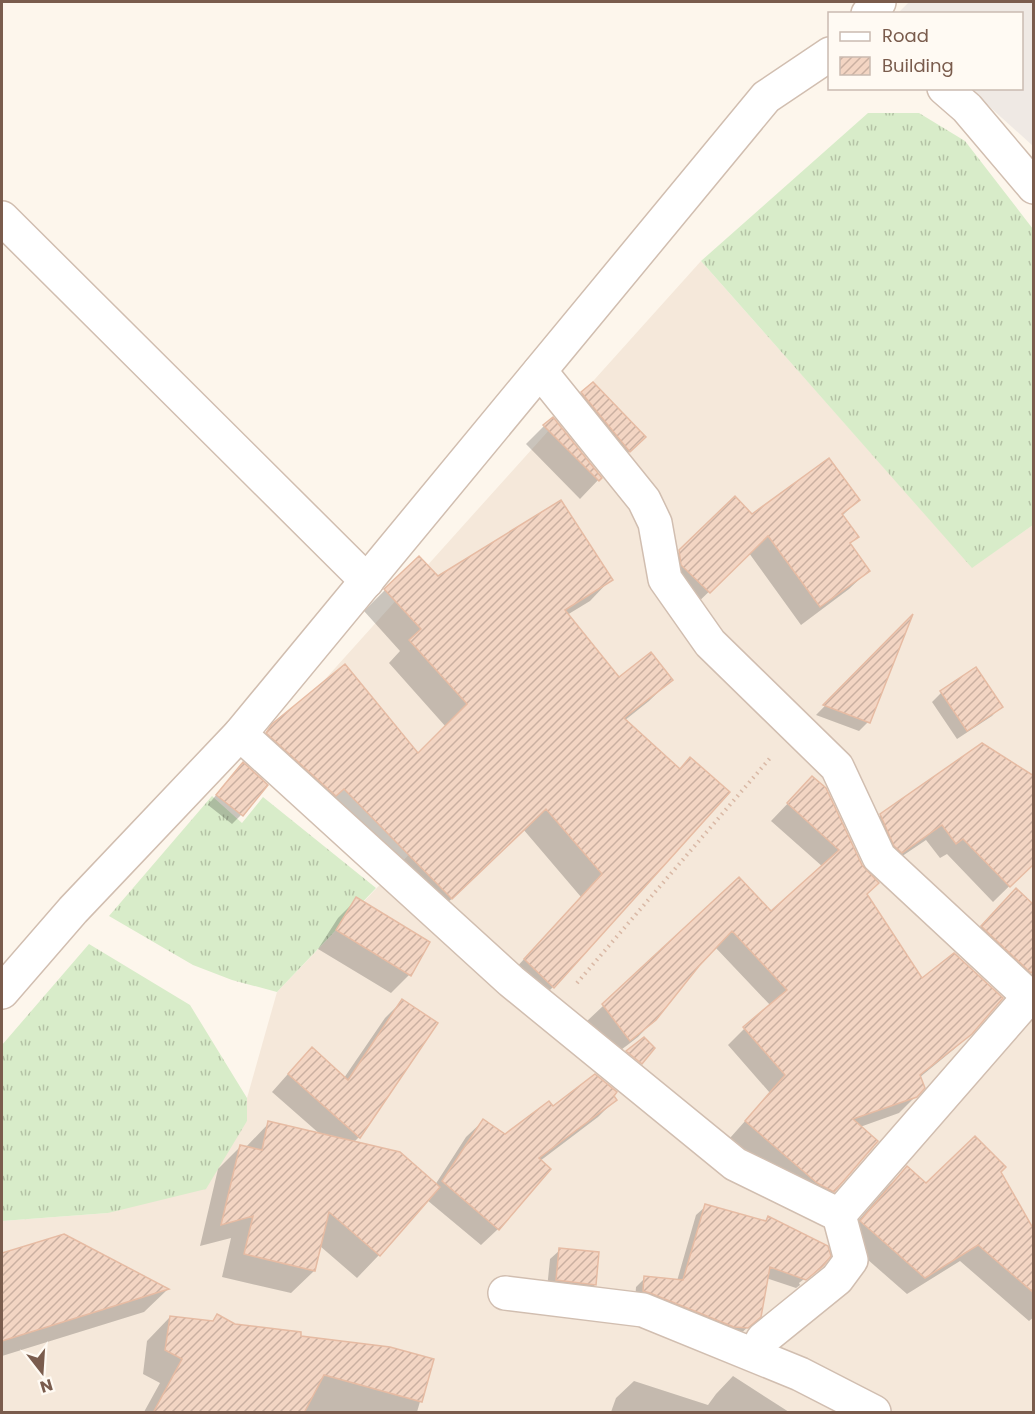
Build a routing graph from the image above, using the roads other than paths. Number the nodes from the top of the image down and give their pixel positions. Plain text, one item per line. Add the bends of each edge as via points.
1 (828, 55) edge
2 (946, 90) edge
3 (1034, 187) edge
4 (2, 218) edge
5 (540, 371) junction
6 (367, 581) junction
7 (240, 734) junction
8 (2, 992) edge
9 (1031, 999) edge
10 (839, 1215) junction
11 (505, 1293) dead end
12 (754, 1355) junction
13 (874, 1413) edge

1 - 5 street via 766,98
2 - 3 street via 967,108
4 - 6 street
5 - 6 street
5 - 9 street via 644,500 655,523 665,579 710,643 837,766 879,857
6 - 7 street
7 - 8 street via 73,910
7 - 10 street via 511,981 735,1164
9 - 10 street
10 - 12 street via 851,1260 837,1279 763,1339
11 - 12 street via 643,1310
12 - 13 street

